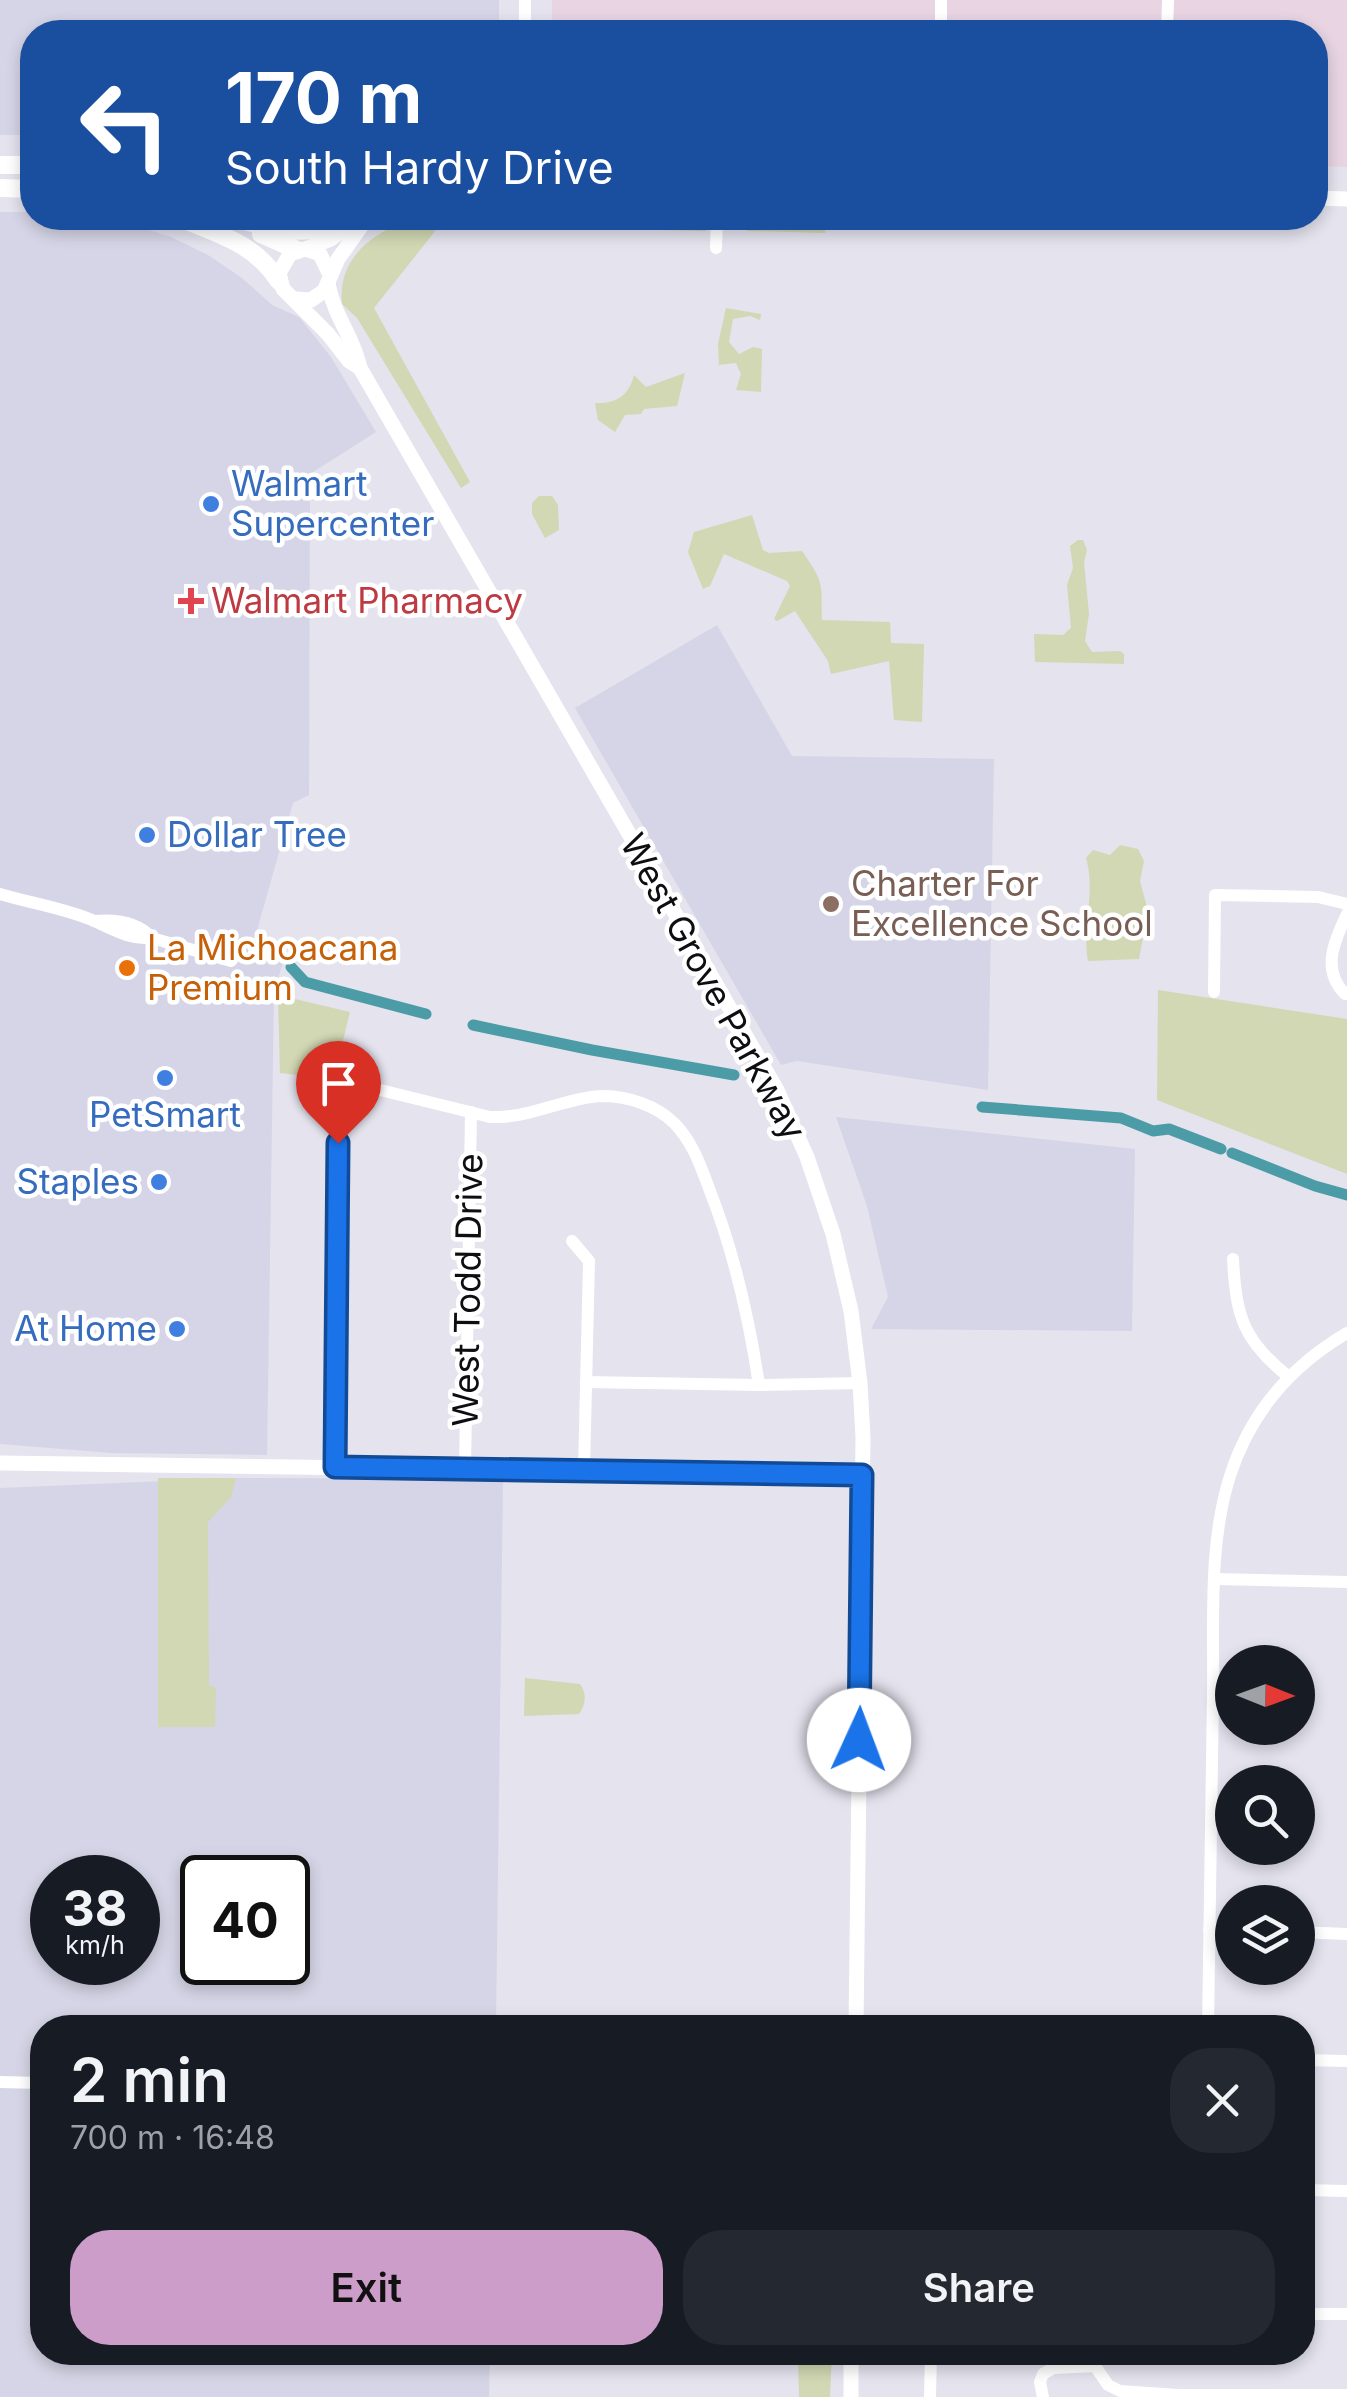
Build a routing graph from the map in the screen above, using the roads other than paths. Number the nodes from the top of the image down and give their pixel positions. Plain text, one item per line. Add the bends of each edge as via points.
1 (208, 230) edge
2 (257, 230) edge
3 (343, 230) edge
4 (359, 230) edge
5 (717, 230) edge
6 (716, 248) dead end
7 (301, 250) junction
8 (280, 280) junction
9 (329, 280) junction
10 (296, 299) junction
11 (360, 368) junction
12 (0, 894) edge
13 (1347, 904) edge
14 (1347, 914) edge
15 (231, 961) dead end
16 (1214, 992) dead end
17 (1345, 994) edge
18 (472, 1112) junction
19 (572, 1241) dead end
20 (1233, 1259) dead end
21 (1347, 1333) edge
22 (1289, 1377) junction
23 (586, 1382) junction
24 (860, 1383) junction
25 (759, 1386) junction
26 (0, 1463) edge
27 (335, 1467) junction
28 (465, 1469) junction
29 (584, 1470) junction
30 (862, 1475) junction
31 (1215, 1579) junction
32 (1347, 1582) edge
33 (1209, 1929) junction
34 (1215, 1929) edge
35 (1315, 1933) edge
36 (1347, 1934) edge
37 (856, 2015) edge
38 (1208, 2015) edge
39 (1315, 2060) edge
40 (1347, 2061) edge
41 (0, 2082) edge
42 (30, 2083) edge
43 (1315, 2190) edge
44 (1347, 2191) edge
45 (1315, 2314) edge
46 (1347, 2314) edge
47 (851, 2365) edge
48 (931, 2365) edge
49 (1068, 2365) edge
50 (1100, 2365) edge
51 (1347, 2395) edge
52 (1178, 2396) edge
53 (1286, 2396) edge
54 (851, 2397) edge
55 (930, 2397) edge
56 (1044, 2397) edge

1 - 8 main road via 248,247
2 - 7 main road
3 - 7 street
4 - 9 street
5 - 6 street
7 - 8 street via 284,259
7 - 9 street via 320,254
8 - 10 street
9 - 10 street via 318,297
9 - 11 street, West Grove Parkway via 334,310
10 - 11 street, West Grove Parkway
11 - 24 street, West Grove Parkway via 773,1083 833,1234
12 - 15 street
13 - 16 street via 1216,895
14 - 17 street via 1331,960 1334,983
18 - 25 street via 511,1118 602,1096 631,1099 674,1123 694,1149 728,1236
18 - 27 street via 344,1086 338,1104
18 - 28 street, West Todd Drive
19 - 23 street via 589,1262
20 - 22 street via 1238,1315 1263,1356
21 - 22 street
22 - 31 street via 1265,1403 1230,1475
23 - 25 street
23 - 29 street
24 - 25 street
24 - 30 street, West Grove Parkway
26 - 27 street
27 - 28 street
28 - 29 street
29 - 30 street
30 - 37 street, West Grove Parkway
31 - 32 street
31 - 33 street
33 - 34 street
33 - 38 street
35 - 36 street
39 - 40 street
41 - 42 street
43 - 44 street
45 - 46 street
47 - 54 street
48 - 55 street
49 - 56 street via 1043,2374
50 - 52 street via 1114,2389
51 - 53 street
52 - 53 street

